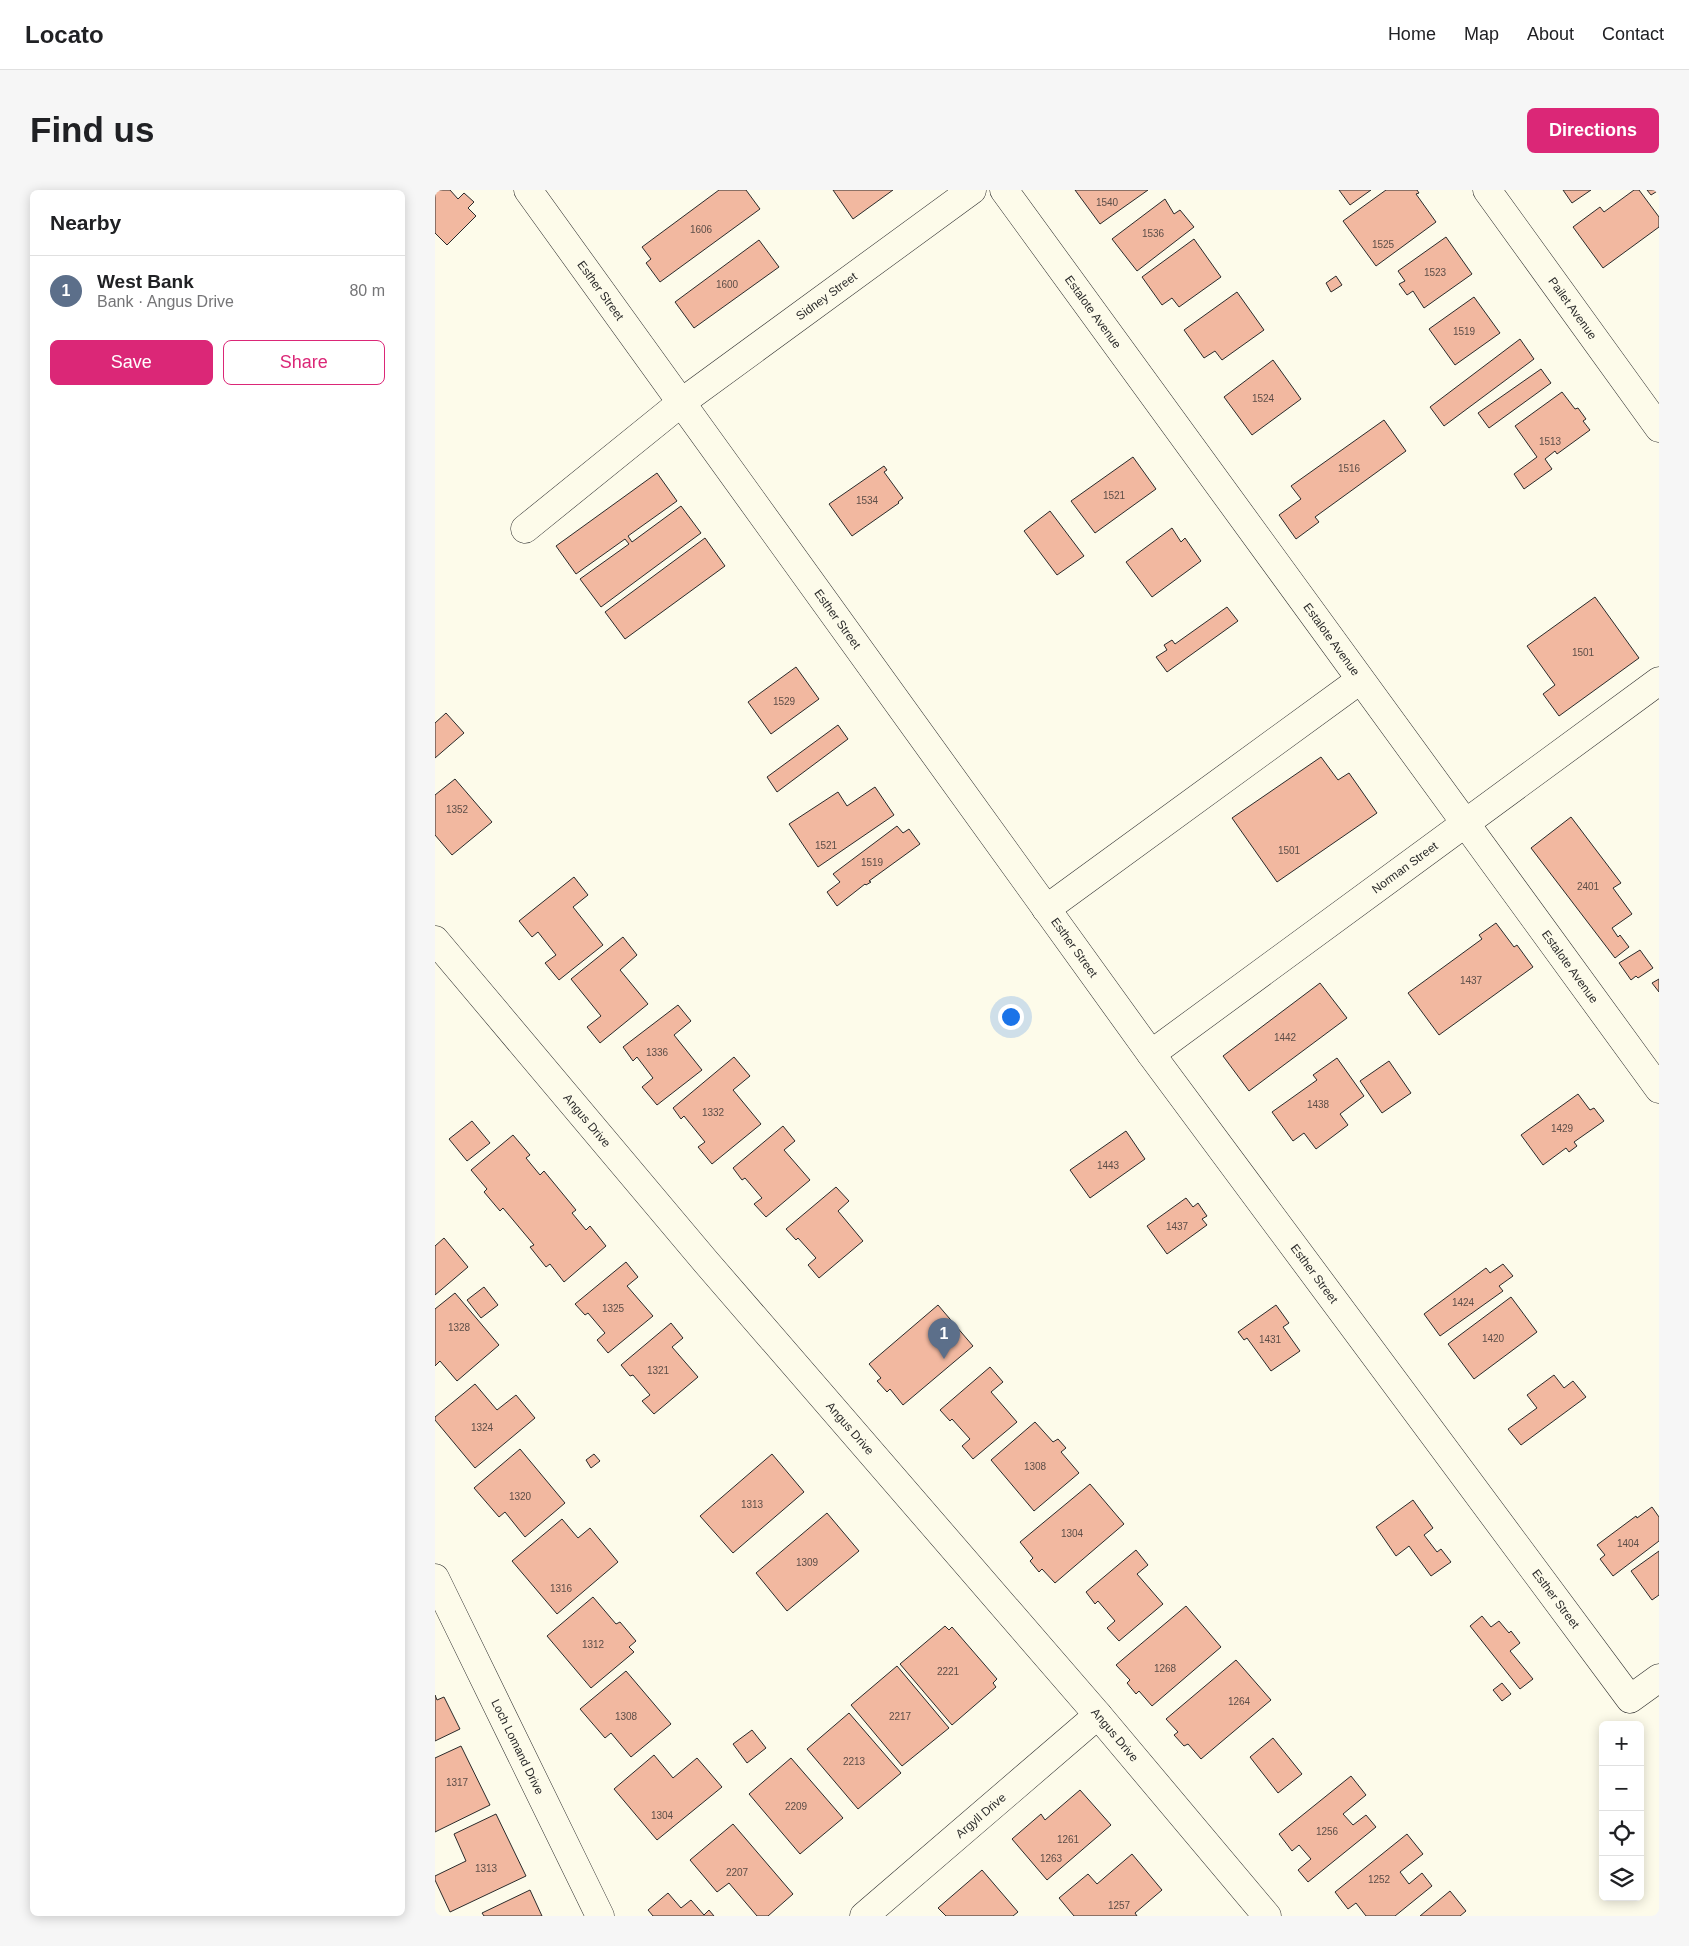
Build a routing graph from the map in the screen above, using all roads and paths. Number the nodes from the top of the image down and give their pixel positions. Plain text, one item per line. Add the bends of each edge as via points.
1 (528, 190) edge
2 (972, 190) edge
3 (1004, 190) edge
4 (1487, 190) edge
5 (682, 402) junction
6 (1659, 428) edge
7 (525, 529) dead end
8 (1360, 680) junction
9 (1659, 681) edge
10 (1465, 824) junction
11 (1046, 909) junction
12 (435, 940) edge
13 (1151, 1054) junction
14 (1659, 1089) edge
15 (435, 1578) edge
16 (1659, 1678) edge
17 (1098, 1715) junction
18 (600, 1916) edge
19 (864, 1916) edge
20 (1267, 1916) edge

1 - 5 street, Esther Street
2 - 5 street, Sidney Street
3 - 8 street, Estalote Avenue
4 - 6 street, Pailet Avenue
5 - 7 street, Sidney Street
5 - 11 street, Esther Street
8 - 10 street, Estalote Avenue
8 - 11 street
9 - 10 street, Norman Street
10 - 13 street, Norman Street
10 - 14 street, Estalote Avenue
11 - 13 street, Esther Street
12 - 17 street, Angus Drive via 706,1262
13 - 16 street, Esther Street via 1630,1699
15 - 18 street, Loch Lomand Drive
17 - 19 street, Argyll Drive
17 - 20 street, Angus Drive

